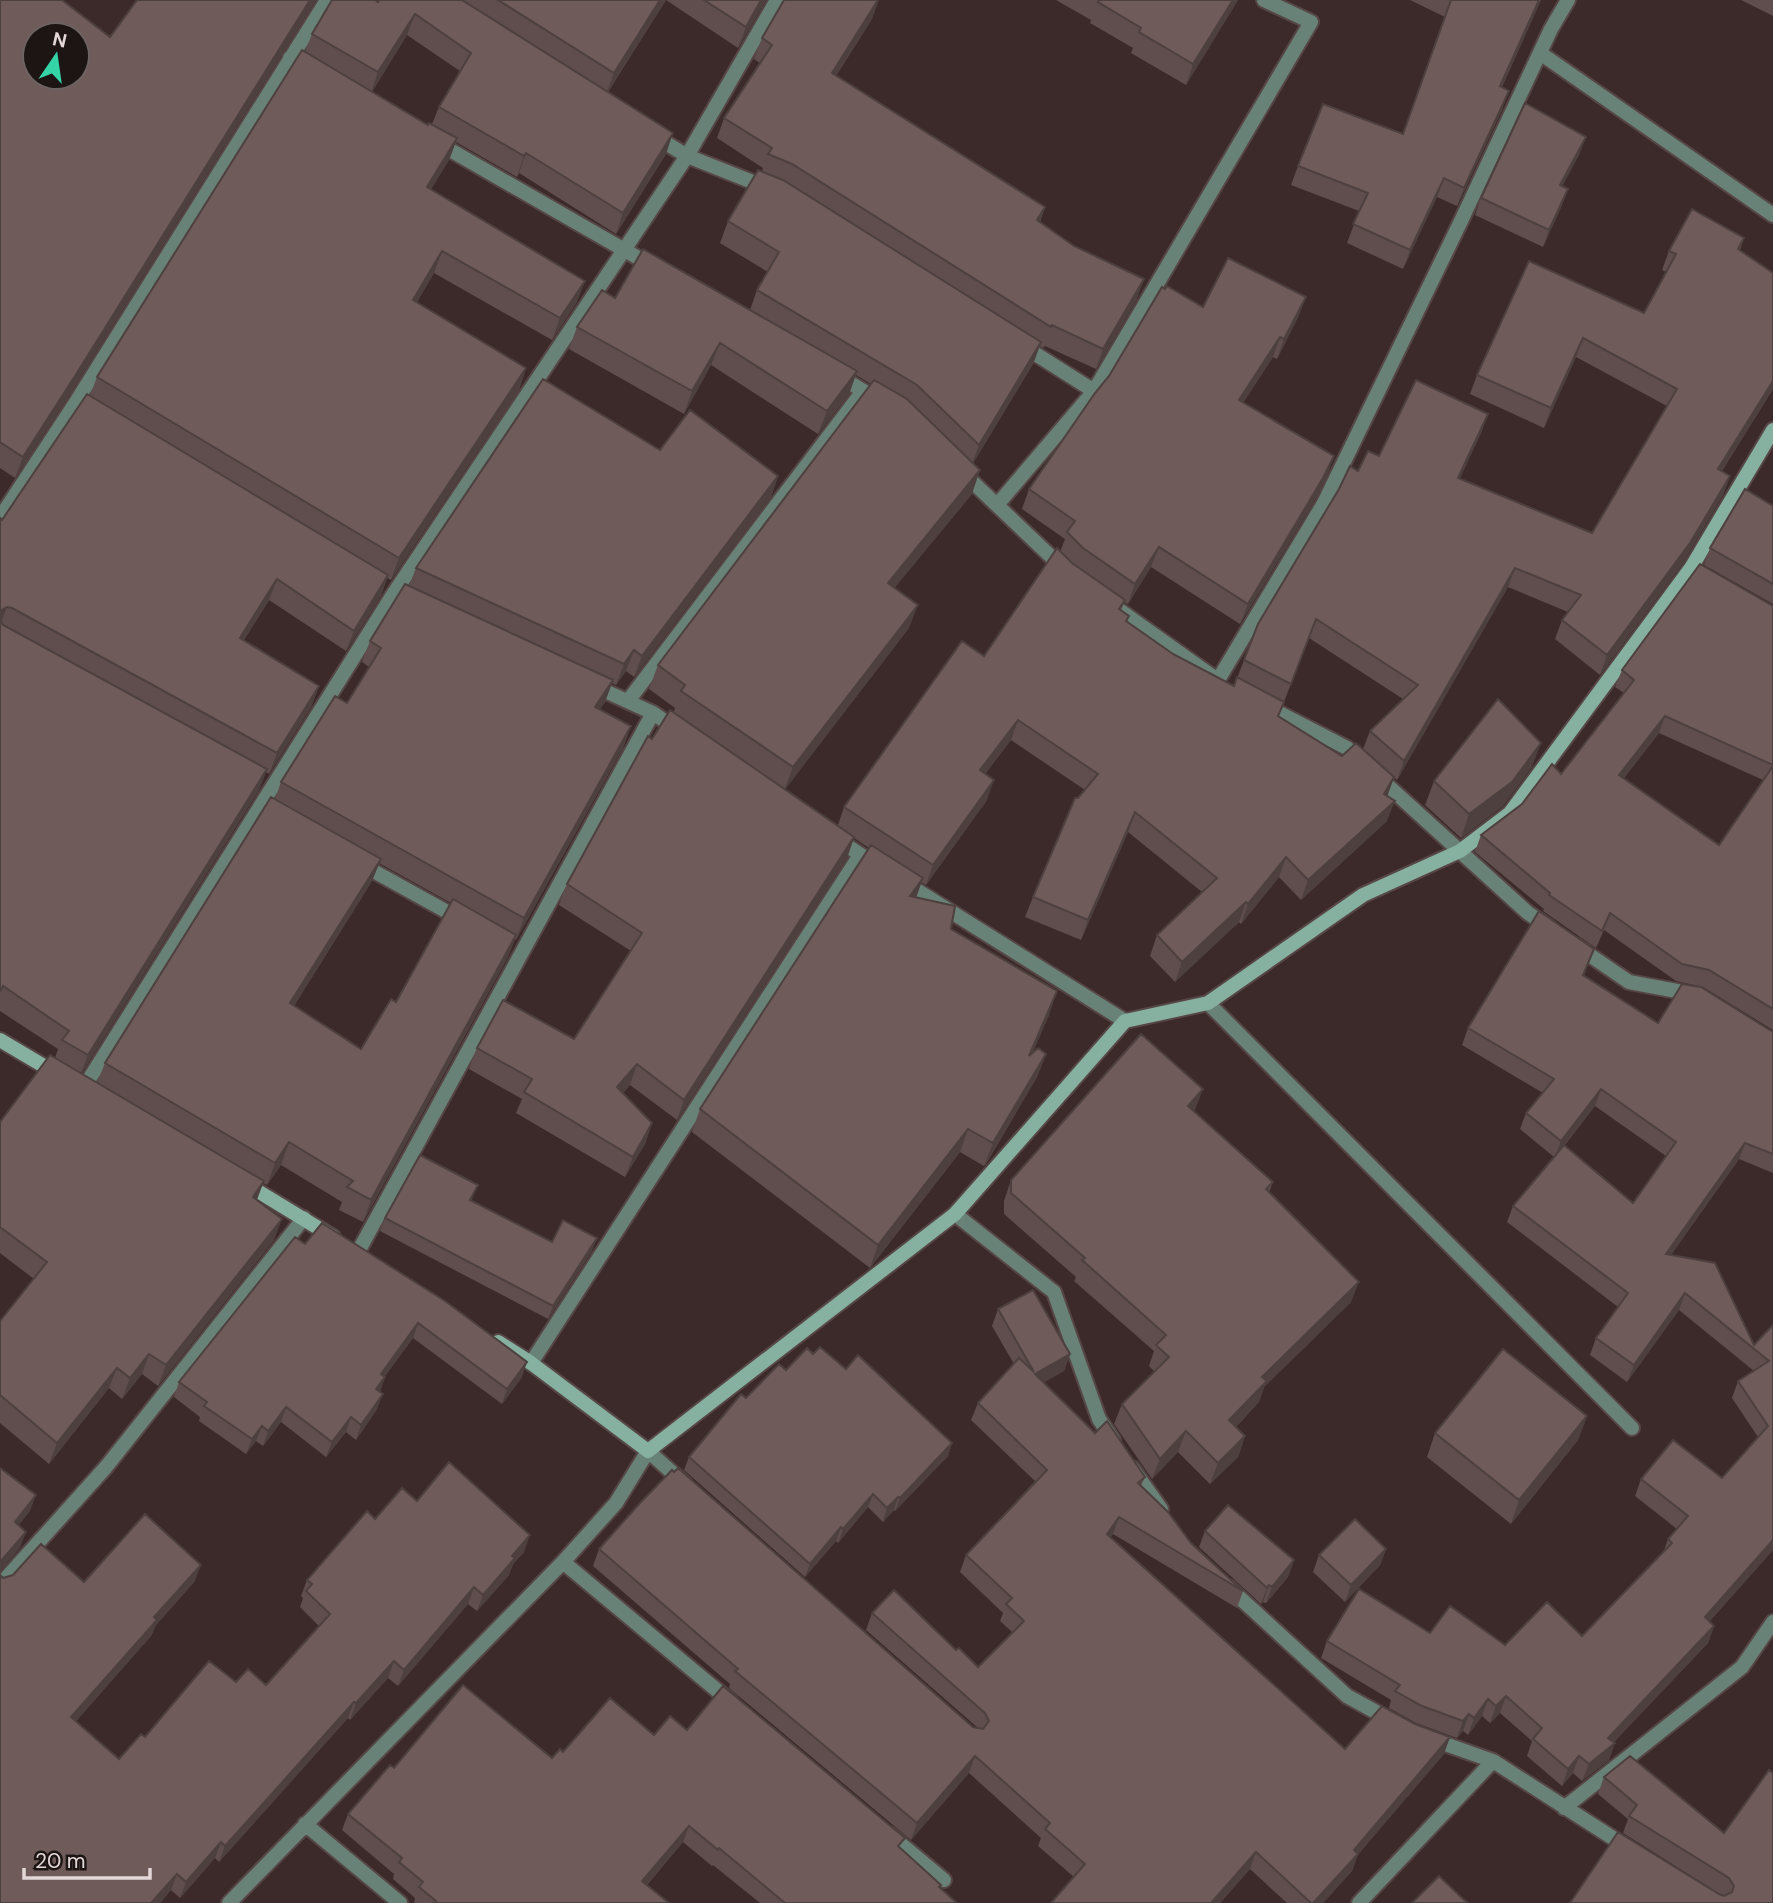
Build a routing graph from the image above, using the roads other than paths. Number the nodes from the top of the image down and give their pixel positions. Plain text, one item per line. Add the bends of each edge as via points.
1 (327, 0) edge
2 (777, 0) edge
3 (1264, 0) edge
4 (1568, 0) edge
5 (1539, 53) junction
6 (290, 58) junction
7 (325, 79) edge
8 (640, 126) edge
9 (421, 133) edge
10 (687, 156) junction
11 (779, 193) edge
12 (1773, 215) edge
13 (623, 249) junction
14 (671, 277) edge
15 (1013, 340) edge
16 (827, 369) edge
17 (863, 391) junction
18 (1094, 391) junction
19 (893, 409) edge
20 (1773, 430) edge
21 (950, 460) edge
22 (997, 505) junction
23 (0, 518) edge
24 (1070, 575) edge
25 (1101, 597) edge
26 (579, 679) edge
27 (1253, 699) edge
28 (628, 701) junction
29 (653, 713) junction
30 (688, 737) edge
31 (826, 832) edge
32 (1460, 851) junction
33 (343, 854) edge
34 (860, 855) junction
35 (474, 927) edge
36 (1709, 1002) edge
37 (1208, 1003) junction
38 (1125, 1021) junction
39 (0, 1040) edge
40 (234, 1177) edge
41 (955, 1214) junction
42 (304, 1218) junction
43 (485, 1333) edge
44 (531, 1363) junction
45 (1632, 1428) dead end
46 (648, 1451) junction
47 (701, 1497) edge
48 (1168, 1519) edge
49 (563, 1562) junction
50 (1220, 1580) edge
51 (0, 1585) edge
52 (1773, 1622) edge
53 (743, 1712) edge
54 (1493, 1761) junction
55 (1564, 1808) junction
56 (305, 1824) junction
57 (881, 1827) edge
58 (1647, 1859) edge
59 (944, 1880) dead end
60 (229, 1903) edge
61 (400, 1903) edge
62 (1359, 1903) edge

1 - 6 street
2 - 10 street
3 - 18 street via 1311,22
4 - 5 street
5 - 12 street
5 - 25 street via 1324,503 1224,683
6 - 7 street
6 - 23 street via 82,405
8 - 10 street
9 - 13 street
10 - 11 street
10 - 13 street
13 - 14 street
13 - 39 street via 267,784 266,810 89,1093
15 - 18 street
16 - 17 street
17 - 19 street
17 - 28 street
18 - 22 street
20 - 32 street via 1697,572 1510,813
21 - 22 street
22 - 24 street
26 - 28 street
27 - 32 street via 1347,748
28 - 29 street
29 - 30 street
29 - 42 street via 516,950 364,1256
31 - 34 street
32 - 36 street via 1528,913 1629,982 1698,995
32 - 37 street via 1363,895
33 - 35 street
34 - 38 street
34 - 44 street
37 - 38 street
37 - 45 street
38 - 41 street
40 - 42 street
41 - 46 street
41 - 48 street via 1054,1292 1099,1419
42 - 51 street via 106,1467
43 - 44 street
44 - 46 street
46 - 47 street
46 - 49 street via 616,1503
49 - 53 street
49 - 56 street
50 - 54 street via 1348,1696 1412,1732
52 - 55 street via 1742,1667
54 - 55 street
54 - 62 street
55 - 58 street
56 - 60 street
56 - 61 street
57 - 59 street

